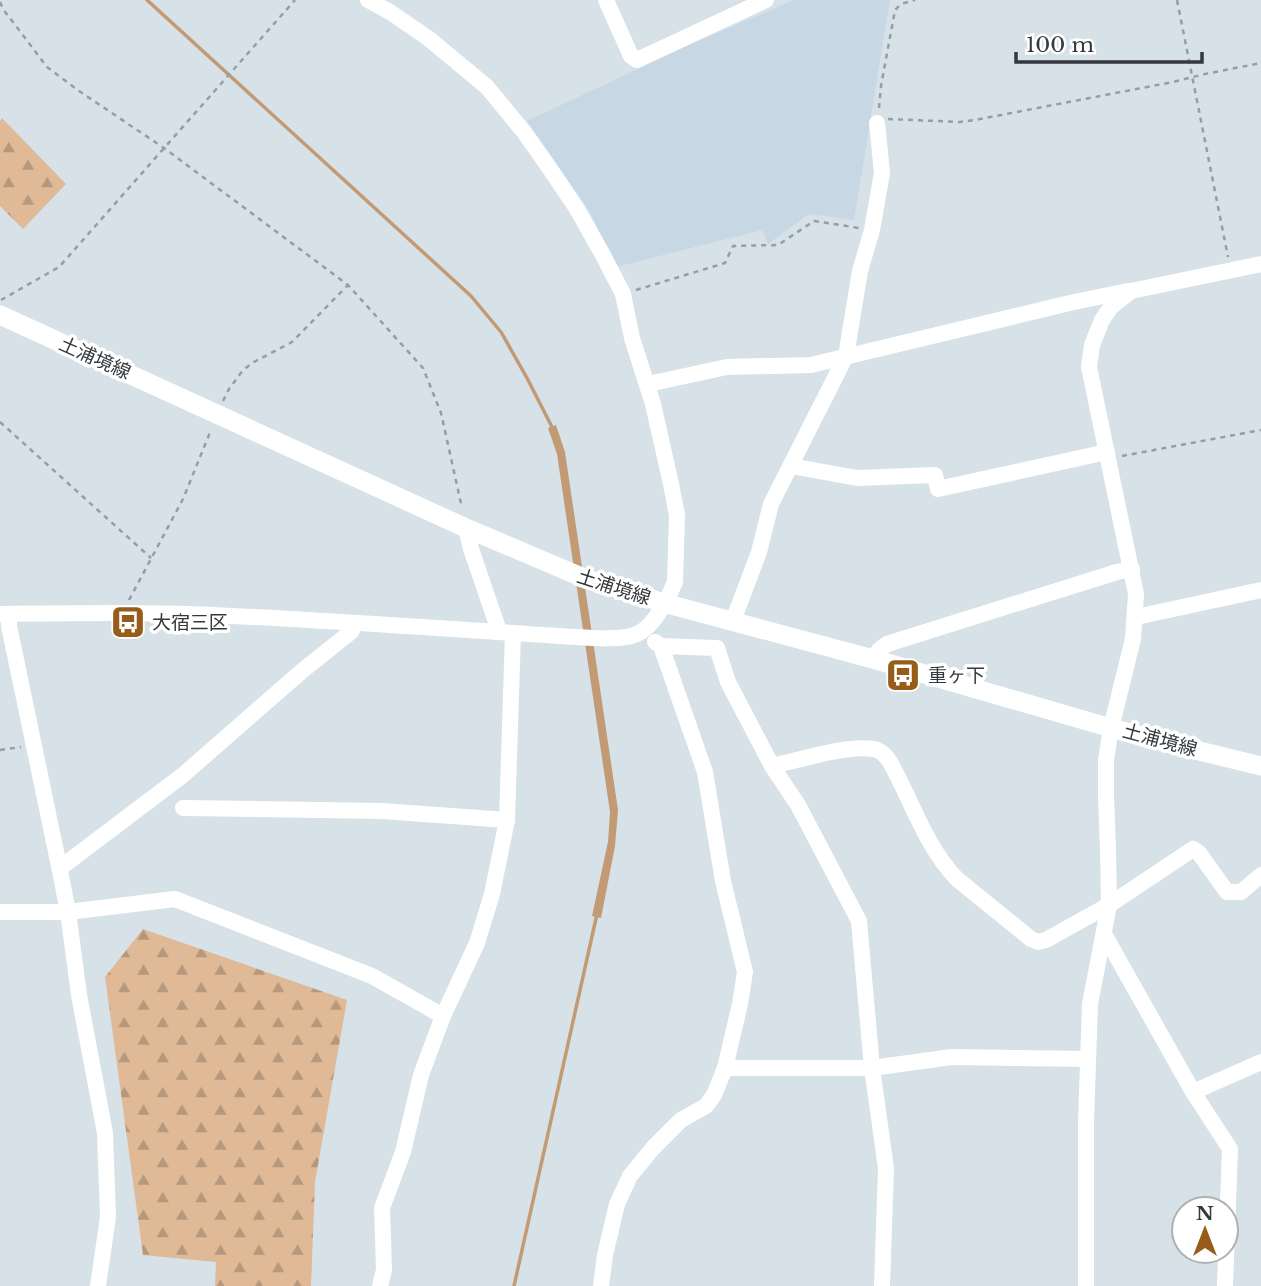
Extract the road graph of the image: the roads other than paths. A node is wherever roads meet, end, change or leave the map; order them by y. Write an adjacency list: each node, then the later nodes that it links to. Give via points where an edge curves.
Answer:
1 (368, 0): 9 (street, via 428,38 487,87 524,131 604,257 622,295)
2 (606, 0): 3 (street, via 637,60)
3 (766, 0)
4 (877, 121): 8 (street, via 882,173)
5 (1261, 264): 6 (street)
6 (1131, 291): 8 (street); 10 (street, via 1111,307 1092,345 1089,367)
7 (0, 315): 12 (main road, 土浦境線)
8 (846, 356): 9 (street, via 811,365 727,367); 11 (street)
9 (648, 384): 15 (street, via 677,515 675,582)
10 (1108, 456): 11 (street, via 938,489 935,475 857,478); 13 (street)
11 (791, 466): 18 (street, via 771,504 760,552)
12 (466, 528): 15 (main road, 土浦境線, via 584,578); 21 (street, via 498,625)
13 (1132, 569): 17 (street); 23 (street, via 887,644)
14 (1261, 590): 17 (street)
15 (664, 603): 18 (main road, 土浦境線); 20 (street)
16 (4, 614): 19 (street, via 198,615); 29 (street)
17 (1136, 617): 24 (street)
18 (733, 621): 23 (main road, 土浦境線)
19 (352, 623): 21 (street); 29 (street, via 352,631 183,775)
20 (643, 630): 21 (street, via 618,638); 22 (street)
21 (505, 632): 28 (street)
22 (661, 646): 26 (street, via 717,648 728,682); 38 (street, via 705,772 723,881 745,972)
23 (873, 659): 24 (main road, 土浦境線)
24 (1111, 728): 25 (main road, 土浦境線); 31 (street, via 1106,775)
25 (1261, 765)
26 (772, 766): 31 (street, via 846,750 881,751 947,868 1038,942); 39 (street, via 859,921)
27 (183, 808): 28 (street, via 382,811)
28 (508, 820): 35 (street, via 477,943)
29 (60, 866): 33 (street)
30 (1261, 875): 31 (street, via 1241,892 1227,892 1194,849)
31 (1109, 905): 34 (street)
32 (0, 912): 33 (street)
33 (68, 912): 35 (street, via 175,899 372,976); 41 (street, via 105,1133 108,1217)
34 (1104, 934): 36 (street, via 1090,1004); 40 (street)
35 (443, 1016): 42 (street, via 382,1208 384,1270)
36 (1088, 1059): 39 (street, via 952,1057); 45 (street)
37 (1261, 1062): 40 (street)
38 (724, 1068): 39 (street); 43 (street, via 706,1106 681,1120 630,1176 617,1205)
39 (872, 1068): 44 (street, via 886,1168)
40 (1194, 1092): 46 (street, via 1230,1149)
41 (98, 1286)
42 (380, 1286)
43 (600, 1286)
44 (882, 1286)
45 (1086, 1286)
46 (1225, 1286)

